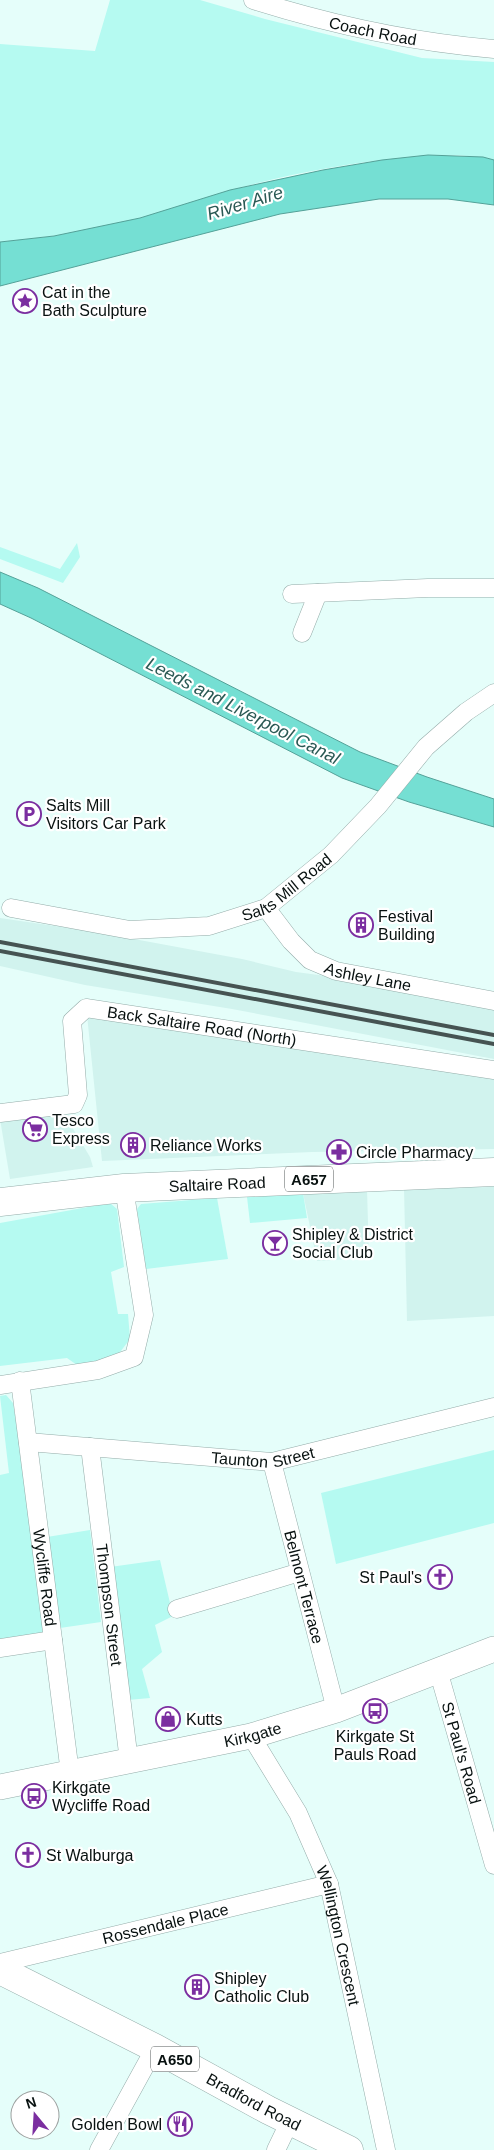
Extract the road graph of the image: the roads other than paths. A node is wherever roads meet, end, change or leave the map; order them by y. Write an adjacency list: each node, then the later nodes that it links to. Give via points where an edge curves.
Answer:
1 (253, 0): 2 (street, Coach Road, via 374,33)
2 (494, 50)
3 (494, 588): 4 (street)
4 (318, 593): 5 (street); 6 (street)
5 (292, 594)
6 (302, 633)
7 (494, 694): 9 (street, Salts Mill Road, via 466,712 426,747 378,806 331,855)
8 (11, 908): 9 (street, Salts Mill Road, via 130,930 209,926)
9 (266, 908): 10 (street, Ashley Lane, via 291,942 310,960 336,971)
10 (494, 1000)
11 (494, 1070): 12 (street, Back Saltaire Road (North), via 86,1008 72,1022 78,1096 74,1104)
12 (0, 1113)
13 (494, 1172): 14 (main road, Saltaire Road / A657)
14 (124, 1188): 15 (main road, Saltaire Road / A657); 16 (street, via 144,1315 134,1357 98,1370)
15 (0, 1202)
16 (20, 1381): 17 (street); 19 (street, Wycliffe Road)
17 (0, 1385)
18 (494, 1407): 21 (street, Taunton Street)
19 (28, 1442): 20 (street, Taunton Street); 24 (street, Wycliffe Road)
20 (90, 1447): 21 (street, Taunton Street); 30 (street, Thompson Street)
21 (272, 1462): 22 (street, Belmont Terrace)
22 (300, 1572): 23 (street); 28 (street, Belmont Terrace)
23 (177, 1609)
24 (53, 1640): 25 (street); 31 (street, Wycliffe Road)
25 (0, 1648)
26 (494, 1649): 27 (street, Kirkgate)
27 (438, 1670): 28 (street, Kirkgate); 33 (street, St Paul's Road)
28 (336, 1710): 29 (street, Kirkgate)
29 (251, 1736): 30 (street, Kirkgate); 35 (street, Wellington Crescent, via 298,1814)
30 (129, 1761): 31 (street, Kirkgate)
31 (70, 1773): 32 (street, Kirkgate)
32 (0, 1787)
33 (490, 1830): 34 (street, St Paul's Road)
34 (494, 1864)
35 (329, 1884): 36 (street, Rossendale Place); 43 (street, Wellington Crescent)
36 (0, 1963)
37 (0, 1970): 38 (main road, Bradford Road / A650)
38 (155, 2048): 39 (main road, Bradford Road / A650); 40 (street)
39 (290, 2121): 41 (street); 42 (main road, Bradford Road / A650)
40 (100, 2150)
41 (276, 2150)
42 (349, 2150)
43 (386, 2150)

